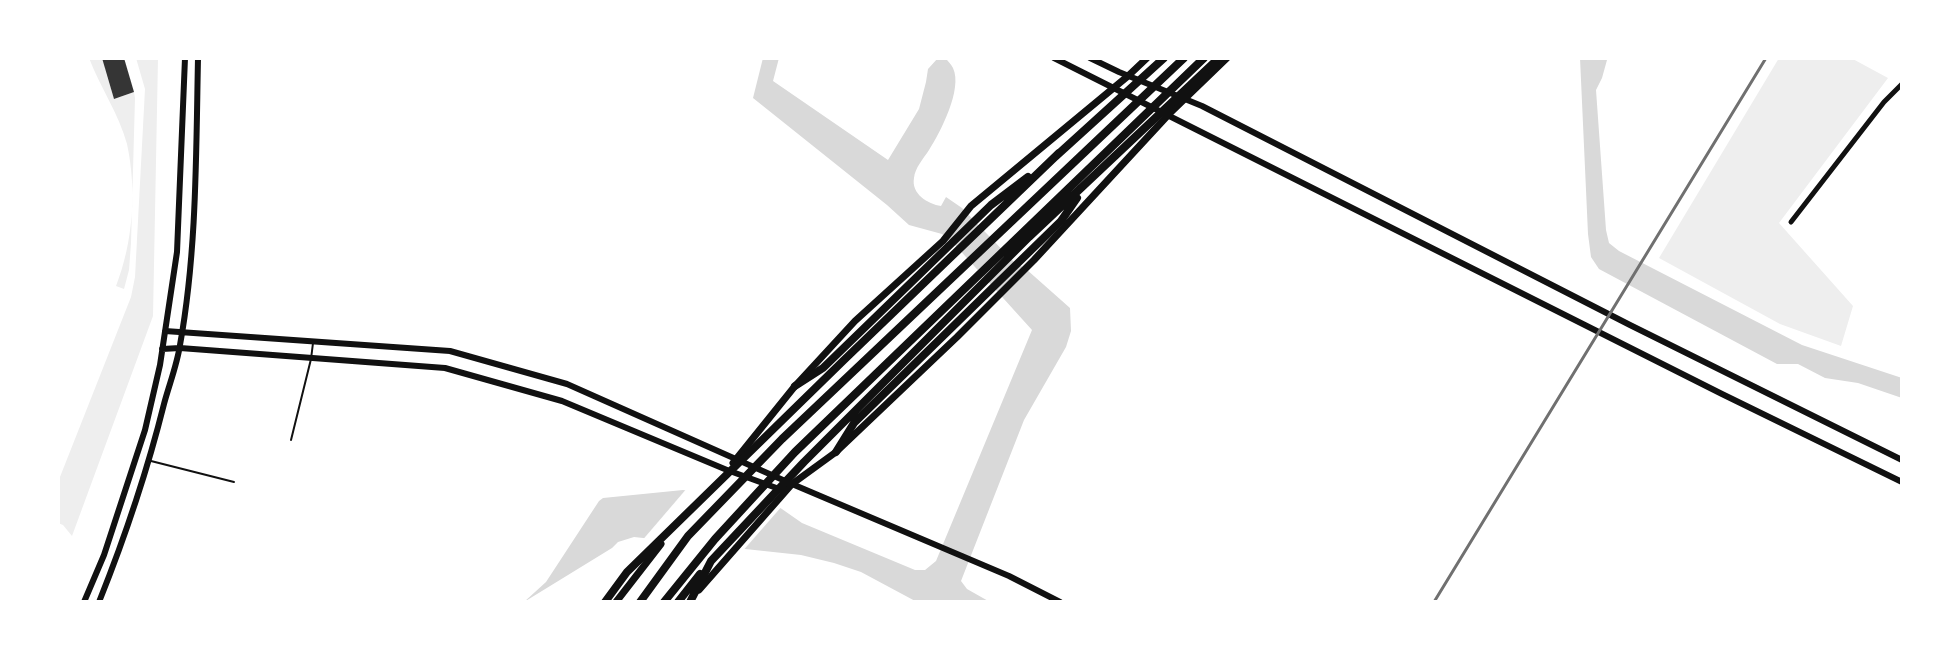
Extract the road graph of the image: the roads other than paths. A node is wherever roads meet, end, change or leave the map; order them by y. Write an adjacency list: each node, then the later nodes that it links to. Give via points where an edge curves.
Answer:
1 (185, 58): 18 (street, via 177,252)
2 (198, 58): 19 (street, via 195,199)
3 (1054, 58): 14 (street)
4 (1090, 58): 11 (street)
5 (1147, 58): 11 (main road)
6 (1164, 58): 15 (highway)
7 (1184, 58): 41 (highway, via 782,439 688,536)
8 (1204, 58): 42 (highway, via 795,452)
9 (1219, 58): 16 (highway)
10 (1227, 58): 13 (main road)
11 (1128, 76): 13 (street); 24 (main road, via 971,206 943,241 855,321)
12 (1902, 84): 17 (street)
13 (1185, 99): 14 (main road); 28 (street)
14 (1169, 114): 26 (main road, via 1034,260); 32 (street)
15 (1059, 153): 24 (highway, via 991,205 823,368); 35 (highway)
16 (1088, 183): 26 (highway, via 1061,221 854,423); 34 (highway, via 804,462)
17 (1791, 222)
18 (165, 331): 19 (street); 22 (street)
19 (182, 332): 20 (street); 21 (street)
20 (313, 342): 23 (lane); 27 (street, via 465,355 567,384)
21 (180, 348): 22 (street); 23 (street); 29 (street)
22 (162, 349): 36 (street, via 145,430)
23 (311, 359): 25 (lane); 30 (street, via 445,368 562,401)
24 (795, 386): 27 (main road)
25 (291, 440)
26 (836, 452): 33 (main road)
27 (737, 460): 30 (main road); 33 (street)
28 (1902, 460)
29 (149, 461): 31 (lane); 37 (street)
30 (727, 470): 33 (street); 40 (main road)
31 (234, 482)
32 (1902, 482)
33 (789, 488): 44 (main road); 45 (street, via 976,562)
34 (711, 561): 43 (highway); 44 (highway)
35 (627, 572): 38 (highway); 39 (highway)
36 (84, 602)
37 (99, 602)
38 (598, 602)
39 (605, 602)
40 (616, 602)
41 (640, 602)
42 (664, 602)
43 (678, 602)
44 (690, 602)
45 (1060, 602)

